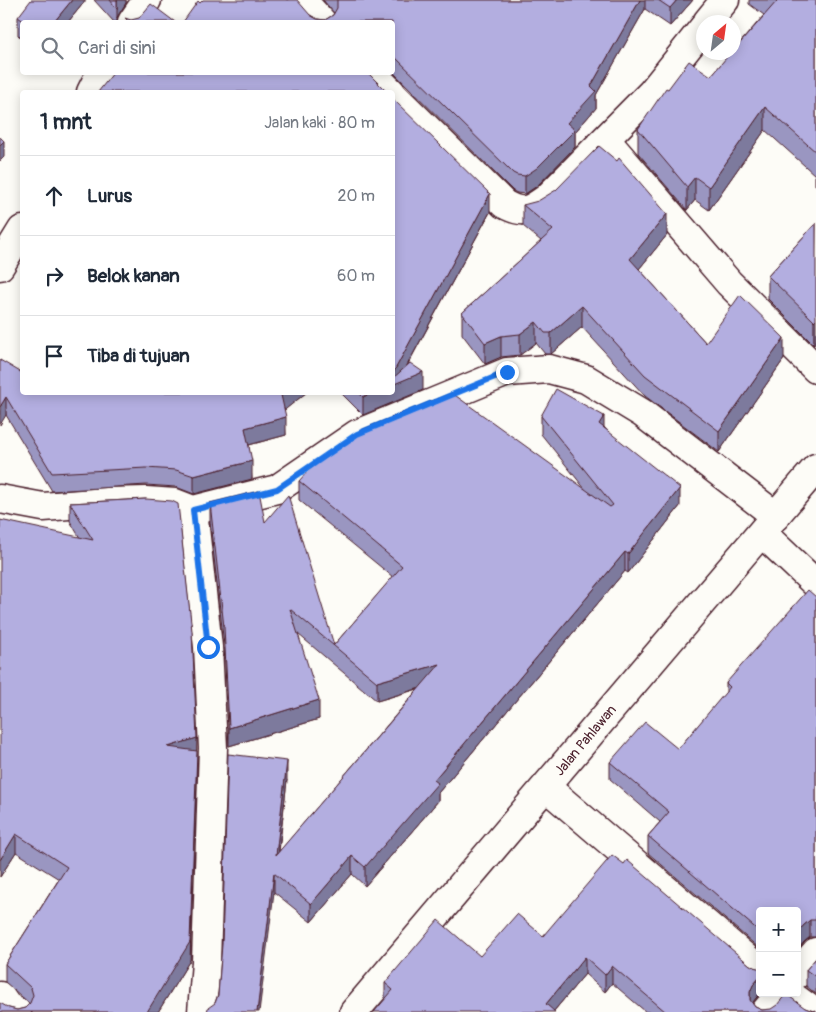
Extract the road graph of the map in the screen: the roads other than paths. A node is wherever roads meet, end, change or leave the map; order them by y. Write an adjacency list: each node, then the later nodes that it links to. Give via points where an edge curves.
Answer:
1 (147, 0): 5 (street)
2 (302, 0): 6 (street)
3 (725, 0): 4 (street)
4 (713, 15)
5 (133, 20)
6 (320, 20)
7 (696, 37): 13 (street, via 652,92)
8 (98, 75): 10 (street)
9 (375, 75): 11 (street)
10 (91, 90)
11 (389, 90)
12 (395, 96): 13 (street, via 491,193 518,211 530,210 547,198)
13 (606, 140): 16 (street, via 729,283)
14 (20, 233): 15 (street)
15 (0, 266)
16 (816, 369)
17 (816, 468): 20 (street, Jalan Pahlawan)
18 (0, 499): 19 (street, via 44,507 146,501 174,503)
19 (193, 510): 20 (street, via 277,489 357,434 507,372 549,369 586,379 642,413); 30 (street, via 208,647 213,748)
20 (769, 525): 21 (street); 22 (street, Jalan Pahlawan)
21 (816, 584)
22 (546, 787): 24 (street); 31 (street, Jalan Pahlawan)
23 (816, 952): 25 (street)
24 (756, 967)
25 (801, 969)
26 (0, 996): 29 (street)
27 (778, 997): 32 (street)
28 (793, 997): 33 (street)
29 (17, 1012)
30 (202, 1012)
31 (354, 1012)
32 (766, 1012)
33 (814, 1012)

